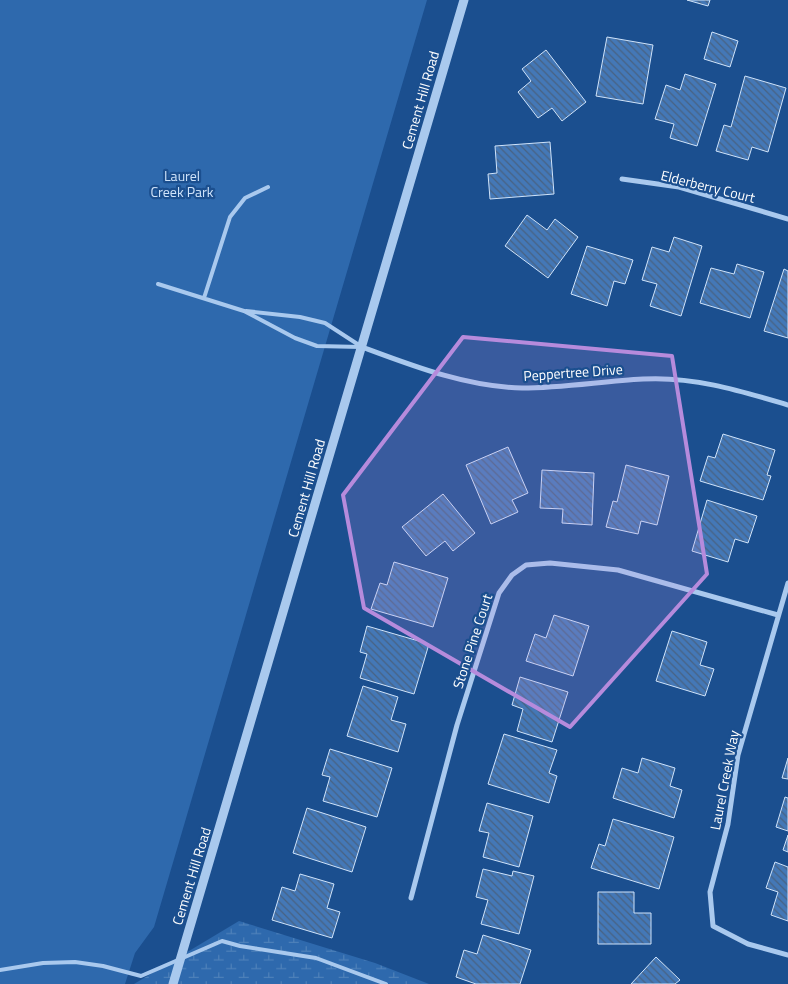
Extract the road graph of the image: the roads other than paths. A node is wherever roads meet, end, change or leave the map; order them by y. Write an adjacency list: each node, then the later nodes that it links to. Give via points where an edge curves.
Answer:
1 (464, 0): 8 (street, Cement Hill Road)
2 (622, 180): 4 (street, Elderberry Court, via 679,187)
3 (268, 187): 6 (lane, via 244,198 230,217)
4 (788, 219)
5 (158, 284): 6 (lane)
6 (204, 298): 7 (lane)
7 (244, 311): 8 (lane, via 300,317 325,324); 8 (lane, via 317,346)
8 (362, 347): 9 (street, Peppertree Drive, via 468,382 522,388 645,379 688,381 734,389); 14 (street, Cement Hill Road)
9 (788, 405)
10 (788, 583): 11 (street, Laurel Creek Way)
11 (778, 615): 12 (street, Stone Pine Court, via 618,570 550,562 526,565 512,575 499,593 457,725); 13 (street, Laurel Creek Way, via 738,755 728,824 710,892 713,926 748,944)
12 (411, 898)
13 (788, 955)
14 (180, 959): 15 (lane, via 141,976 75,962); 16 (street, Cement Hill Road); 17 (lane, via 222,941 316,958)
15 (0, 970)
16 (173, 984)
17 (386, 984)

